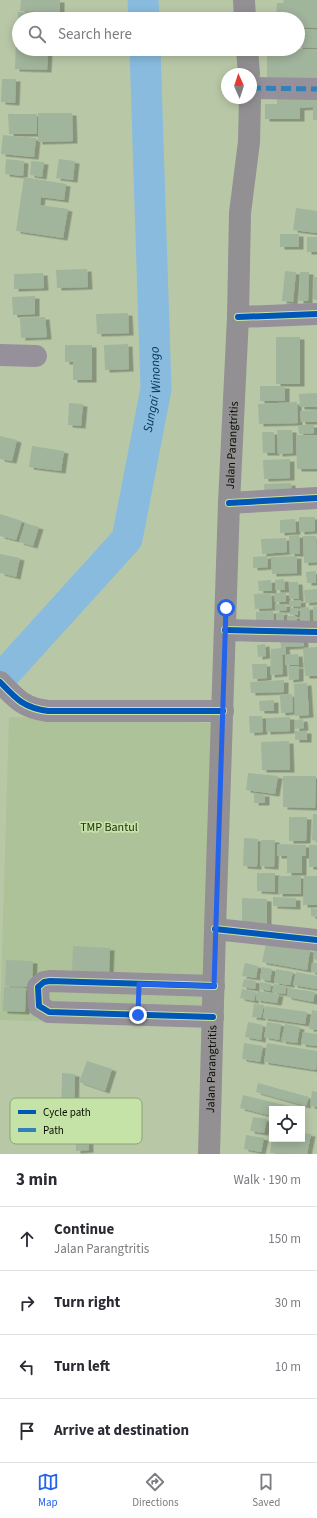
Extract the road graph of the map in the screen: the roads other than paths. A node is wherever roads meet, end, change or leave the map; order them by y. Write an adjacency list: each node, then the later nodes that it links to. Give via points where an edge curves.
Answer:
1 (244, 0): 2 (main road)
2 (245, 12)
3 (248, 56): 4 (main road)
4 (249, 68)
5 (257, 88): 6 (street)
6 (317, 88)
7 (250, 104): 9 (main road, Jalan Parangtritis, via 249,142 240,213)
8 (317, 314): 9 (street)
9 (238, 317): 13 (main road, Jalan Parangtritis)
10 (0, 355): 11 (street)
11 (36, 356)
12 (317, 498): 13 (street)
13 (230, 503): 14 (main road, Jalan Parangtritis)
14 (225, 630): 15 (street); 17 (main road, Jalan Parangtritis)
15 (317, 632)
16 (0, 682): 17 (street, via 19,702 48,711)
17 (222, 711): 18 (main road, Jalan Parangtritis)
18 (215, 929): 19 (street); 21 (main road, Jalan Parangtritis)
19 (317, 940)
20 (139, 984): 21 (street); 22 (street); 22 (street, via 50,981 38,987 39,1006 49,1012)
21 (214, 986): 23 (main road, Jalan Parangtritis)
22 (138, 1015): 23 (street)
23 (212, 1017): 24 (main road, Jalan Parangtritis)
24 (209, 1154)

